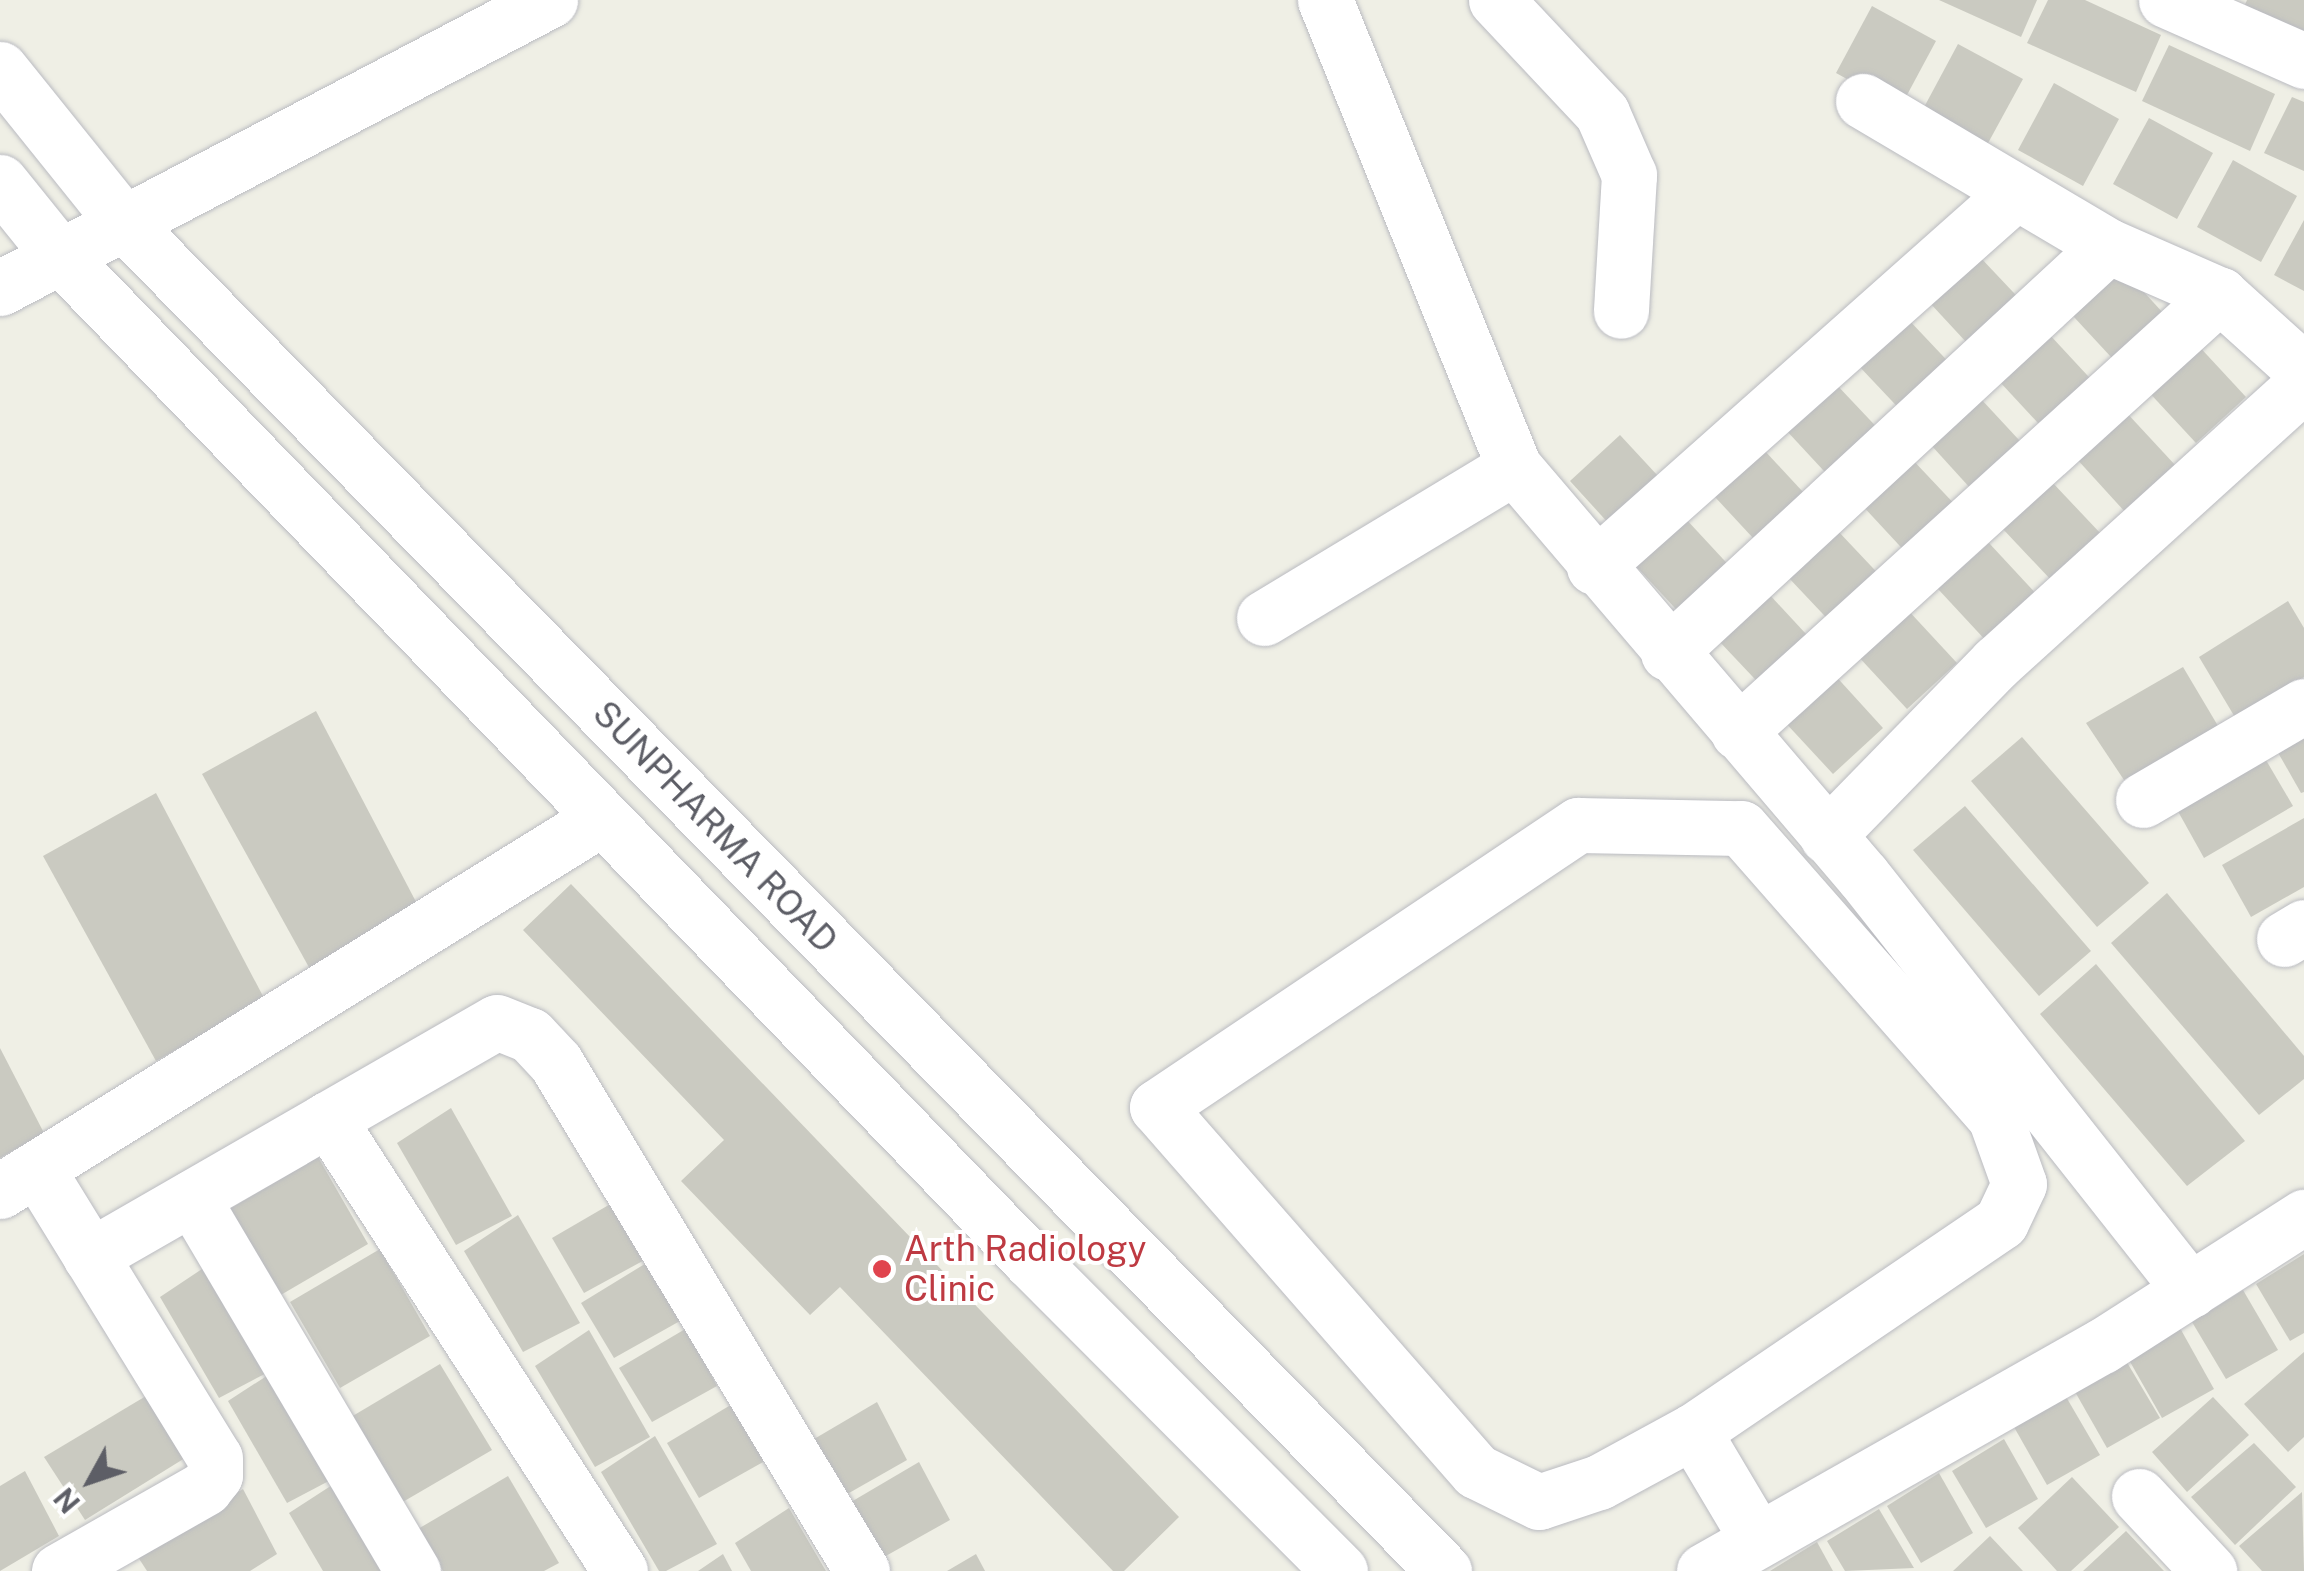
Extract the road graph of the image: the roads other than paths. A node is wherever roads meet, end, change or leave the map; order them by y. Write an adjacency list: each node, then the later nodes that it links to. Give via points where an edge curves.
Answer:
1 (550, 0): 11 (street)
2 (1324, 0): 19 (street)
3 (1496, 0): 16 (street, via 1602,113 1628,175)
4 (2166, 0): 5 (street)
5 (2224, 12): 6 (street)
6 (2304, 60)
7 (0, 70): 11 (street, SUNPHARMA ROAD)
8 (1862, 101): 10 (street)
9 (0, 182): 13 (street)
10 (2014, 194): 12 (street); 20 (street)
11 (122, 222): 13 (street); 42 (street, SUNPHARMA ROAD)
12 (2108, 246): 15 (street); 22 (street)
13 (59, 255): 14 (street); 26 (street)
14 (0, 288)
15 (2220, 294): 17 (street); 24 (street)
16 (1621, 311)
17 (2304, 371)
18 (2304, 384): 27 (street, via 1996,663)
19 (1514, 466): 20 (street); 21 (street)
20 (1594, 567): 22 (street)
21 (1264, 618)
22 (1668, 653): 24 (street)
23 (2304, 706): 25 (street)
24 (1738, 732): 27 (street)
25 (2143, 800)
26 (602, 818): 29 (street); 41 (street)
27 (1827, 836): 33 (street)
28 (328, 1119): 30 (street); 39 (street); 40 (street, via 497,1022 530,1035 556,1063)
29 (19, 1180): 32 (street)
30 (192, 1198): 32 (street); 38 (street)
31 (2304, 1218): 33 (street)
32 (90, 1256): 37 (street, via 216,1458 215,1476 205,1488)
33 (2190, 1290): 36 (street, via 2102,1346)
34 (1693, 1431): 34 (street, via 1599,1482 1539,1502 1476,1471 1158,1107 1578,826 1740,828 1995,1117 2019,1184 2001,1222); 36 (street)
35 (2139, 1496): 44 (street)
36 (1756, 1537): 43 (street)
37 (58, 1571)
38 (413, 1571)
39 (620, 1571)
40 (862, 1571)
41 (1340, 1571)
42 (1444, 1571)
43 (1704, 1571)
44 (2209, 1571)

